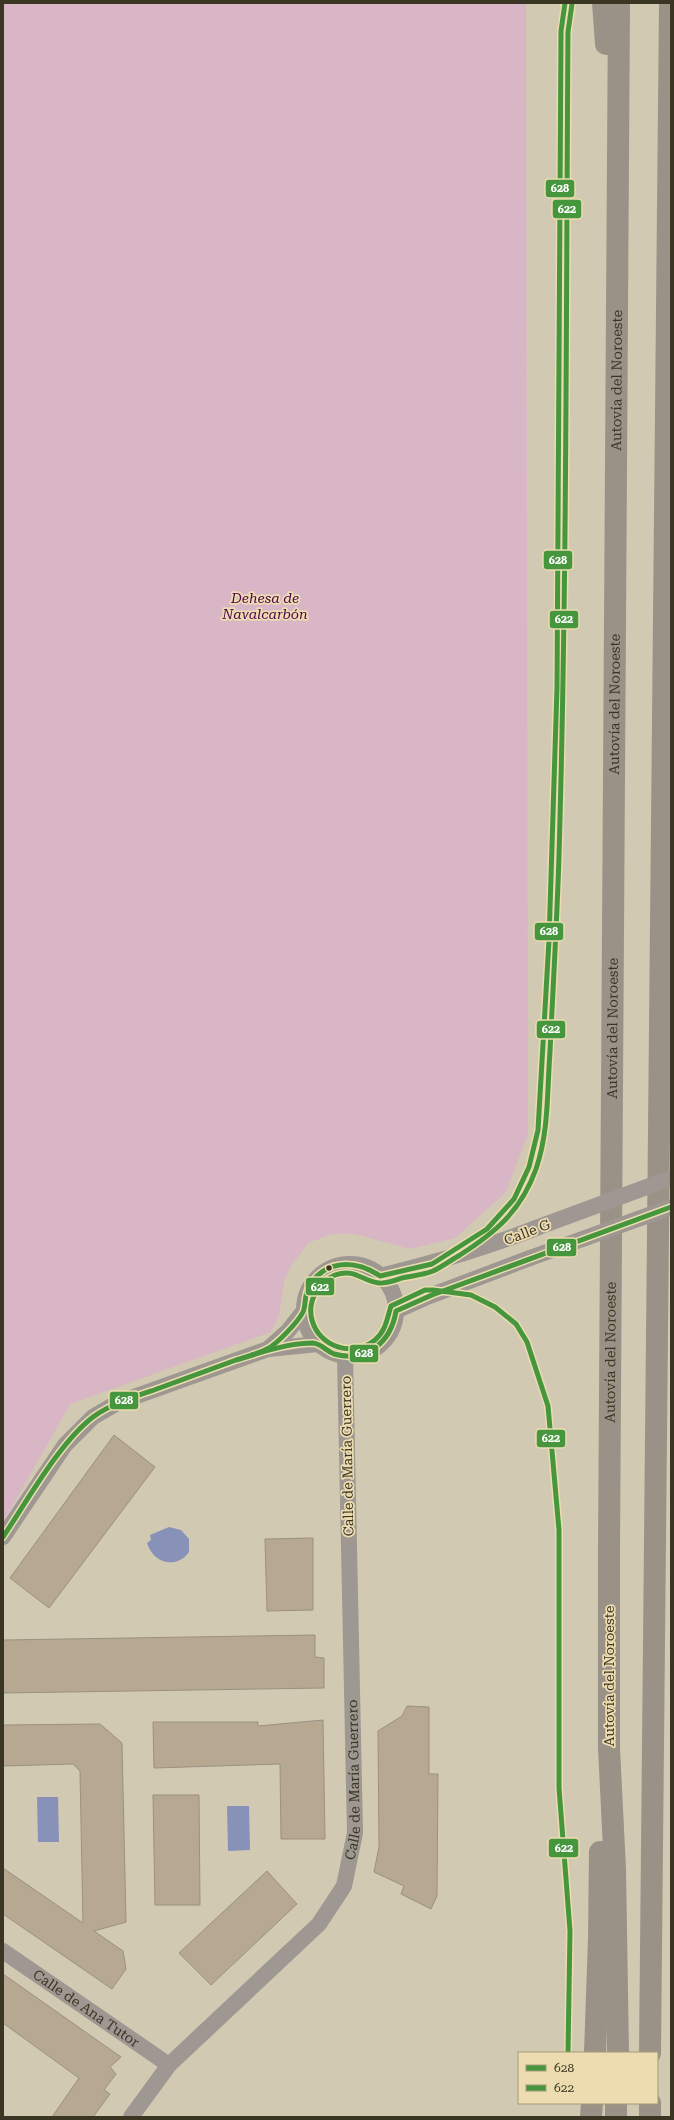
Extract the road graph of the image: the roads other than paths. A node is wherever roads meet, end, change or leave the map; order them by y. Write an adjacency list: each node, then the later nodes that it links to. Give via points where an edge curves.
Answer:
1 (603, 3): 4 (highway)
2 (619, 3): 4 (highway, Autovía del Noroeste)
3 (670, 3): 20 (highway)
4 (616, 141): 5 (highway, Autovía del Noroeste)
5 (612, 1128): 15 (highway, via 603,1156); 19 (highway, Autovía del Noroeste, via 609,1748 615,1869)
6 (671, 1178): 8 (street, Calle G, bridge, via 432,1264)
7 (671, 1207): 9 (street, Calle G, bridge, via 427,1296)
8 (380, 1276): 9 (street, via 392,1292); 10 (street, via 368,1268 354,1264 326,1270 316,1277 309,1288 304,1299)
9 (396, 1311): 13 (street, via 393,1328 379,1346 357,1356)
10 (303, 1312): 11 (street, via 306,1324); 12 (street, via 288,1331)
11 (318, 1344): 12 (street); 13 (street, via 334,1354)
12 (268, 1349): 14 (street, via 117,1403 93,1416 65,1445)
13 (345, 1356): 21 (street, Calle de María Guerrero, via 355,1834 344,1886 319,1924)
14 (3, 1537)
15 (599, 1938): 17 (highway); 18 (highway, via 605,1994)
16 (3, 1952): 21 (street, Calle de Ana Tutor)
17 (595, 2052)
18 (605, 2052)
19 (618, 2052)
20 (650, 2052)
21 (169, 2065): 26 (street, Calle de María Guerrero)
22 (592, 2104): 27 (highway)
23 (606, 2104): 28 (highway)
24 (616, 2104): 29 (highway)
25 (650, 2104): 30 (highway)
26 (131, 2117)
27 (591, 2117)
28 (606, 2117)
29 (616, 2117)
30 (650, 2117)

